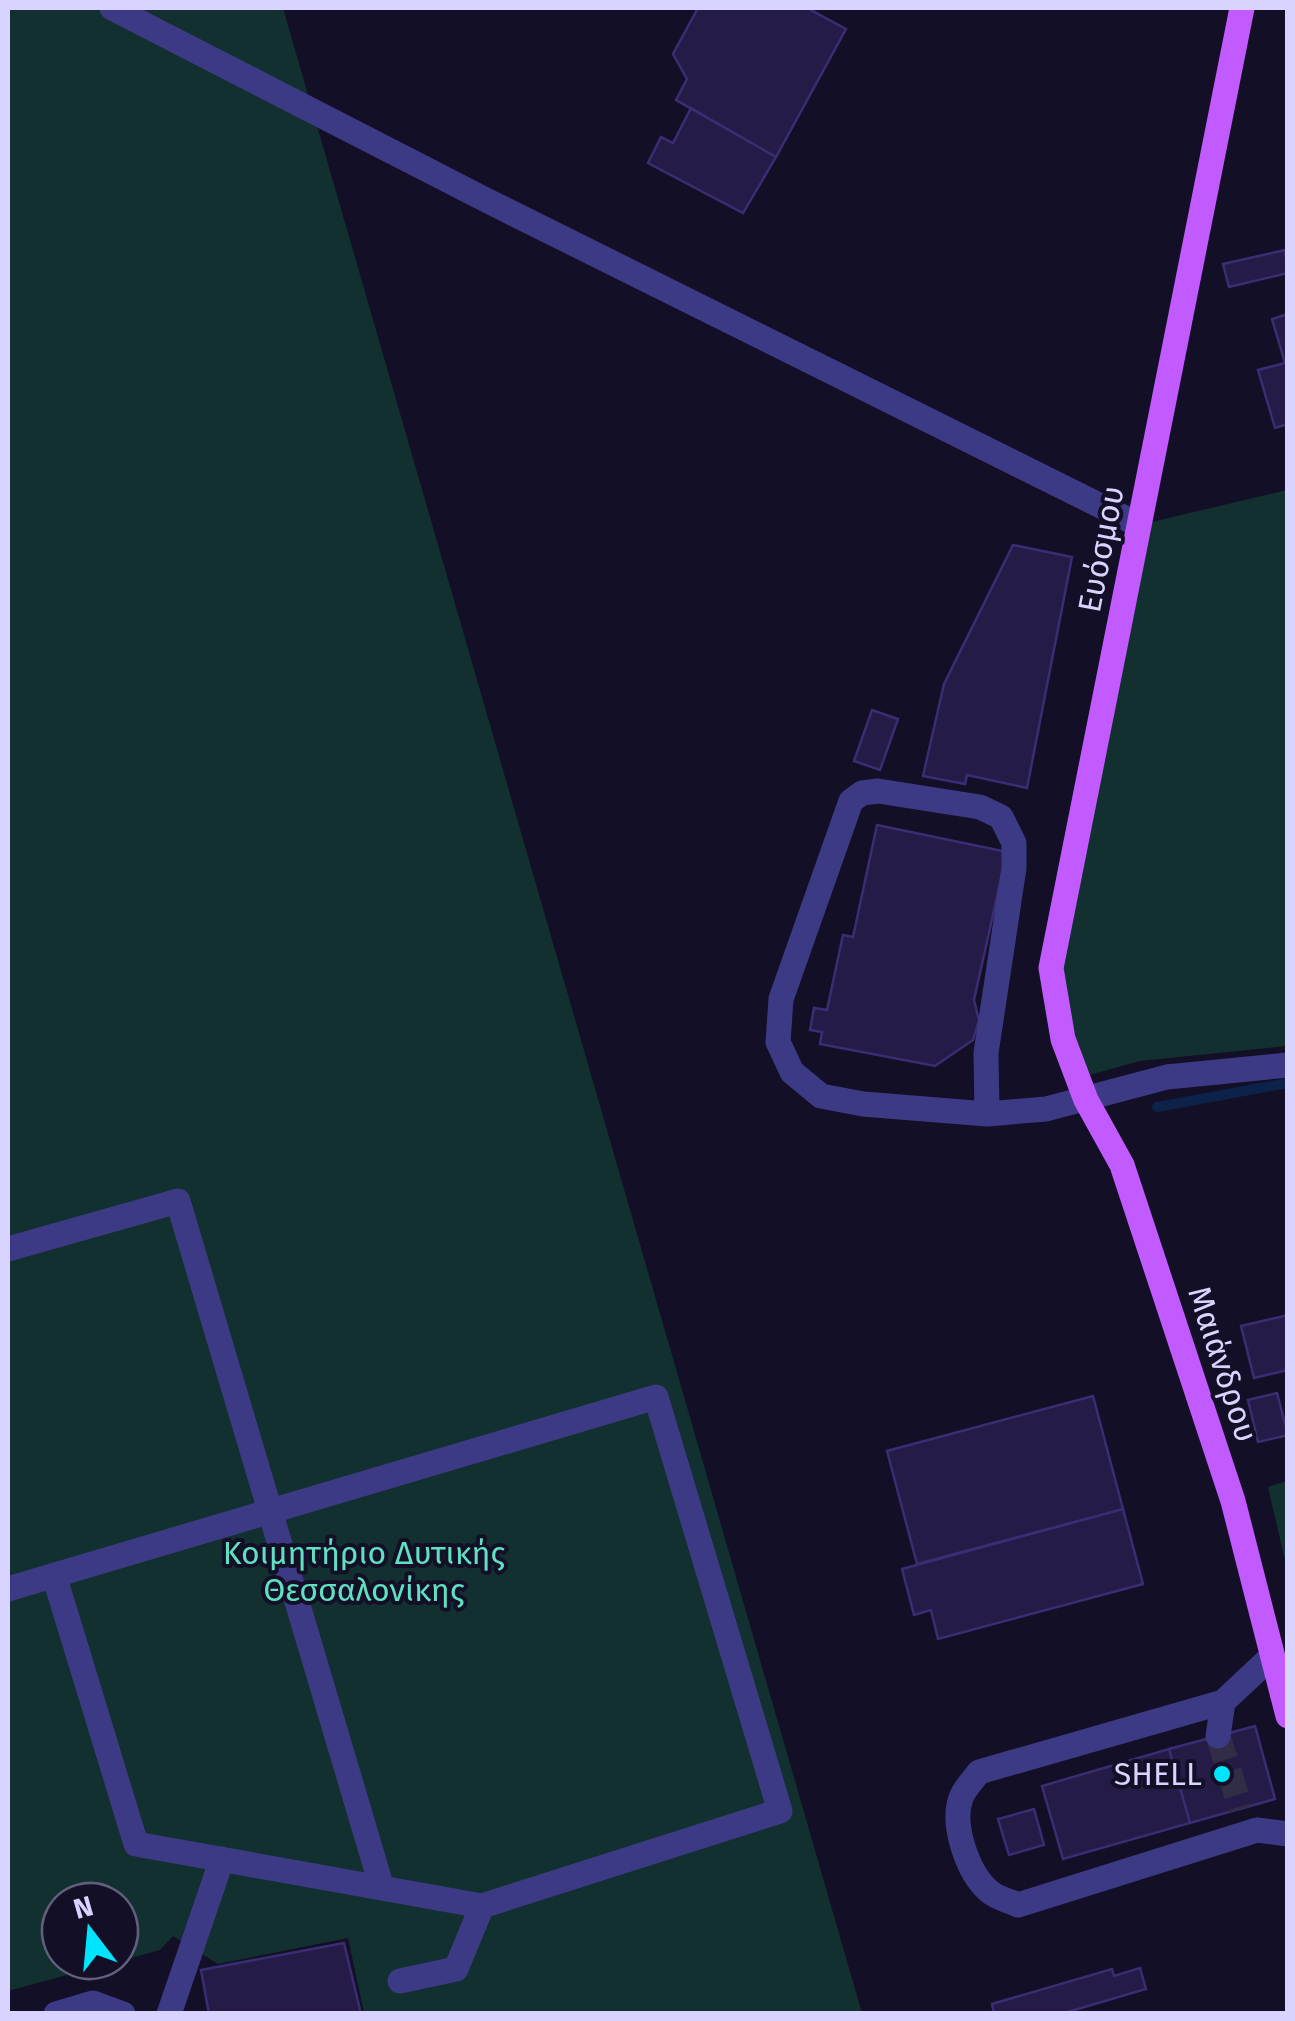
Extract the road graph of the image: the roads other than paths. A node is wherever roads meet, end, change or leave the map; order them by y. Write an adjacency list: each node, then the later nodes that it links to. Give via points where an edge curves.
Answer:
1 (112, 8): 3 (street)
2 (1242, 8): 3 (main road, Ευόσμου)
3 (1139, 525): 5 (main road, Ευόσμου, via 1051,968 1064,1039)
4 (1288, 1065): 5 (street, via 1168,1077)
5 (1086, 1100): 6 (street); 11 (main road, Μαιάνδρου, via 1122,1165 1182,1340 1233,1500)
6 (987, 1114): 6 (street, via 986,1053 1014,843 1001,816 980,807 862,794 851,801 781,999 778,1042 792,1072 821,1096)
7 (8, 1250): 8 (street, via 178,1201)
8 (270, 1512): 9 (street); 19 (street); 20 (street, via 656,1397 780,1811)
9 (54, 1575): 10 (street); 18 (street, via 136,1844)
10 (8, 1589)
11 (1272, 1656): 12 (street); 13 (main road, Μαιάνδρου)
12 (1223, 1702): 14 (street); 16 (street, via 979,1772 960,1799 963,1846 990,1894 1018,1905)
13 (1288, 1716)
14 (1218, 1736)
15 (1240, 1809): 16 (street)
16 (1257, 1830): 17 (street)
17 (1288, 1834)
18 (222, 1859): 19 (street); 24 (street)
19 (382, 1888): 20 (street)
20 (482, 1906): 21 (street, via 456,1969)
21 (400, 1981)
22 (56, 2014): 23 (street, via 93,2003)
23 (123, 2014)
24 (169, 2014)

